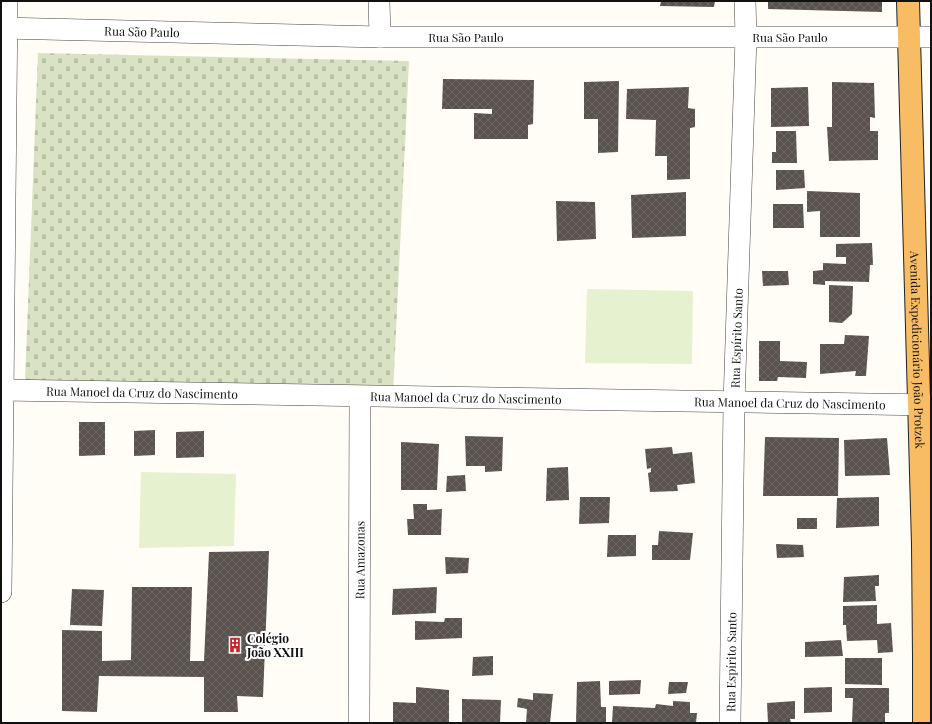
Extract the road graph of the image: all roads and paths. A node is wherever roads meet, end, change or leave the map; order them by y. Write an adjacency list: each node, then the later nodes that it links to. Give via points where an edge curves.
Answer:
1 (7, 1): 5 (street)
2 (379, 1): 6 (street)
3 (745, 1): 7 (street, Rua Espírito Santo)
4 (908, 1): 8 (highway, Avenida Expedicionário João Protzek)
5 (4, 28): 6 (street, Rua São Paulo); 9 (street)
6 (380, 37): 7 (street, Rua São Paulo)
7 (746, 37): 8 (street, Rua São Paulo); 11 (street, Rua Espírito Santo)
8 (920, 37): 12 (highway, Avenida Expedicionário João Protzek)
9 (2, 390): 10 (street, Rua Manoel da Cruz do Nascimento); 13 (street)
10 (360, 397): 11 (street, Rua Manoel da Cruz do Nascimento); 14 (street, Rua Amazonas)
11 (734, 402): 12 (street, Rua Manoel da Cruz do Nascimento); 15 (street, Rua Espírito Santo)
12 (925, 405): 16 (highway, Avenida Expedicionário João Protzek)
13 (1, 592)
14 (359, 723)
15 (730, 723)
16 (924, 723)

